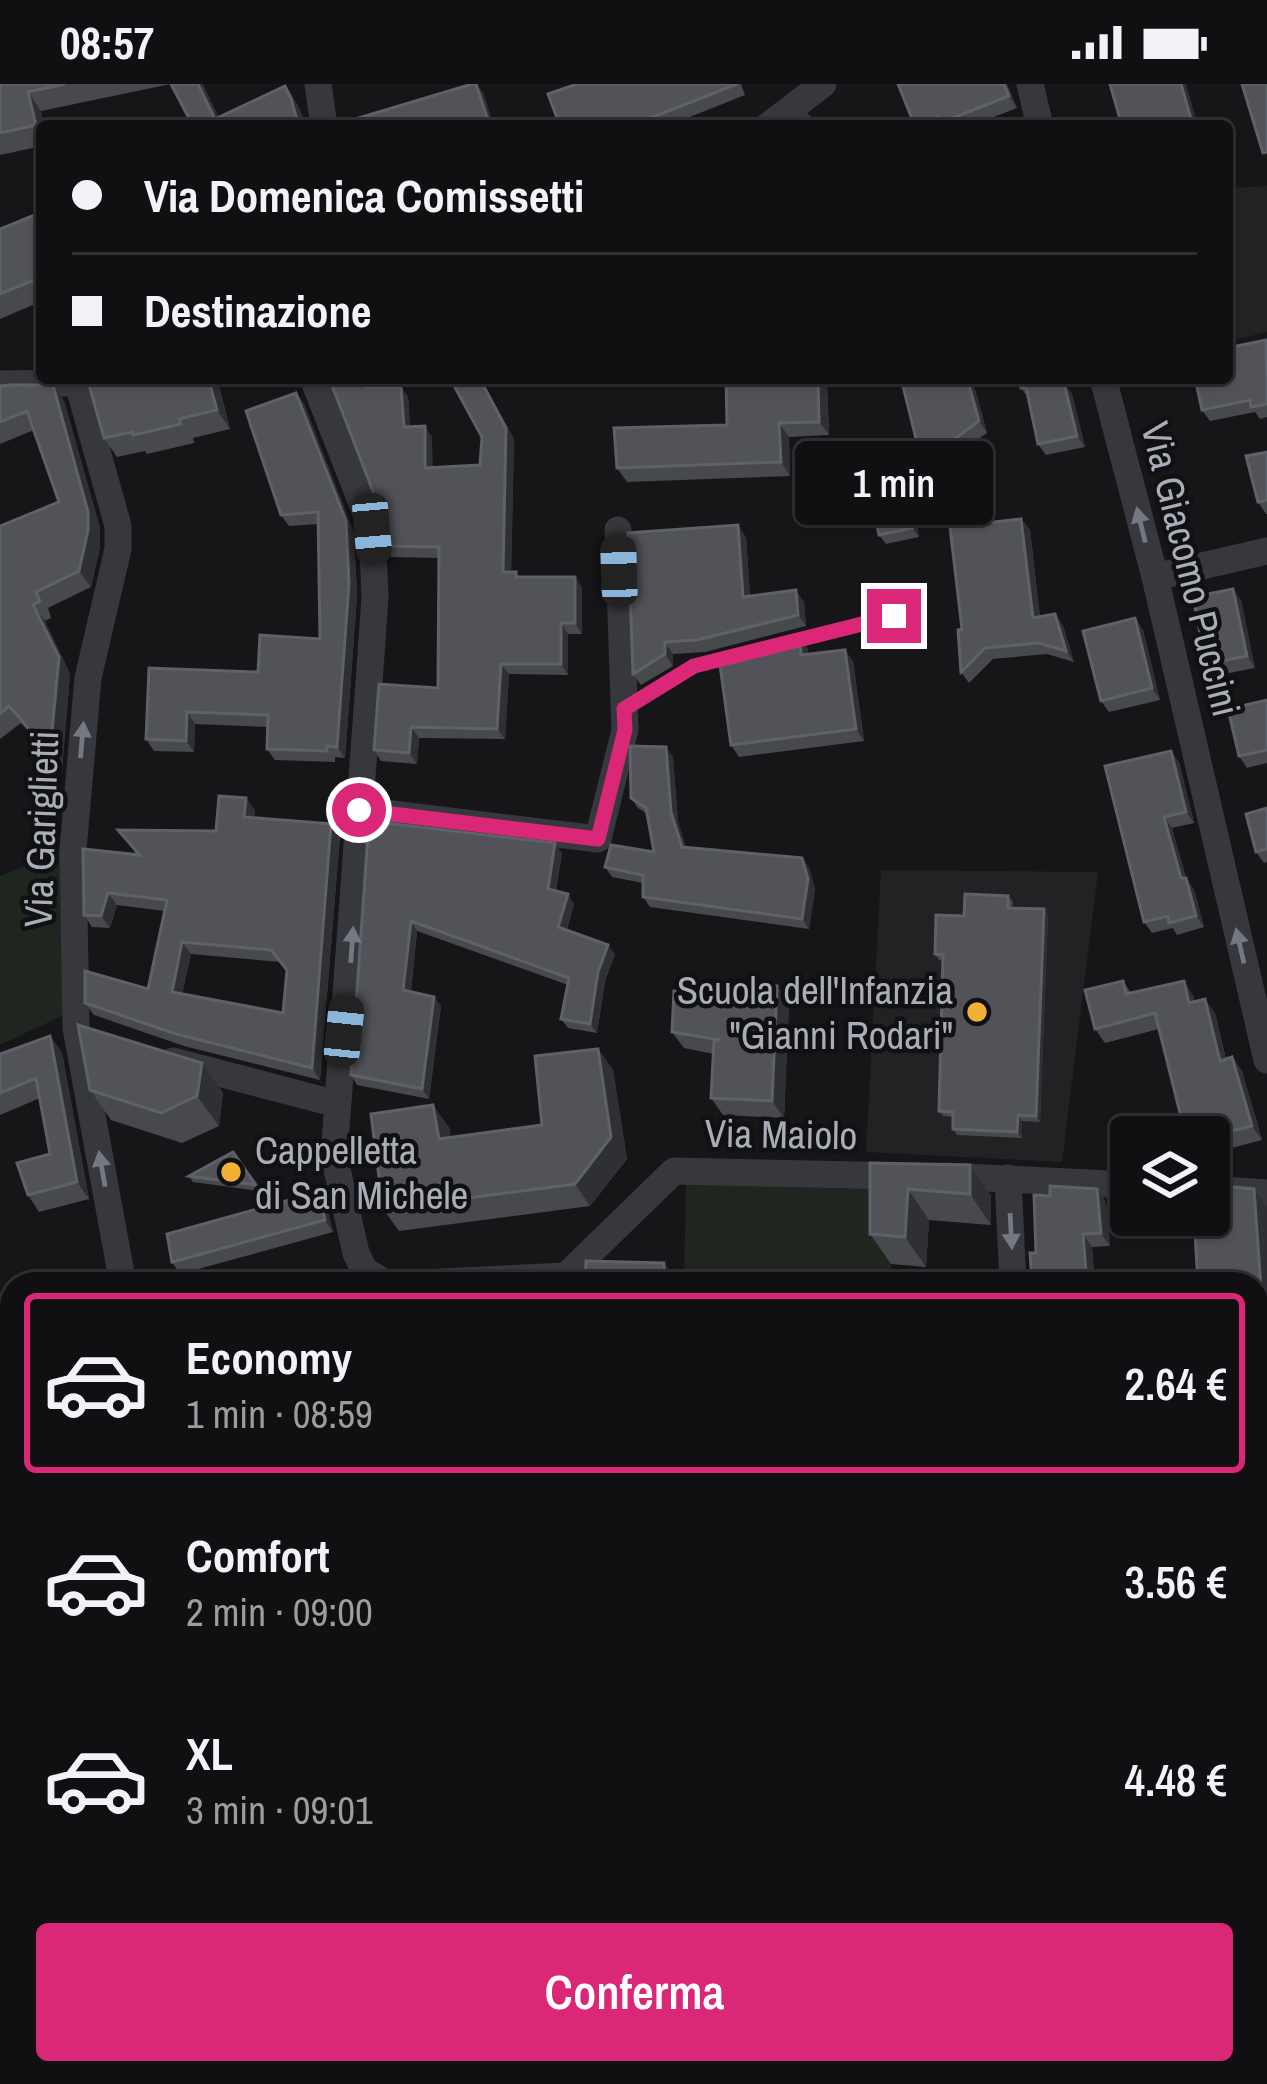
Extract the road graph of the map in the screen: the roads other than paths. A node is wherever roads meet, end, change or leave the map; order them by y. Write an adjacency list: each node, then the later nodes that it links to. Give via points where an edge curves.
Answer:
1 (318, 84): 5 (street)
2 (823, 84): 4 (street)
3 (1030, 84): 6 (street)
4 (801, 117)
5 (324, 120)
6 (1039, 120)
7 (2, 381): 8 (street)
8 (36, 381)
9 (88, 384): 27 (street, Via Gariglietti, one-way to 9, via 77,1033 73,850 88,678 118,549)
10 (315, 384): 19 (street, via 372,529 375,596)
11 (1105, 384): 14 (street, Via Giacomo Puccini, one-way to 11)
12 (618, 530): 18 (street)
13 (1267, 551): 14 (street)
14 (1155, 577): 21 (street, Via Giacomo Puccini, one-way to 14)
15 (894, 616): 16 (lane)
16 (783, 644)
17 (760, 650): 18 (lane, via 694,666)
18 (624, 709): 19 (street, via 598,839)
19 (359, 810): 22 (street, one-way to 19)
20 (138, 1049): 22 (street)
21 (1267, 1060)
22 (337, 1103): 28 (street, via 334,1156)
23 (1008, 1178): 24 (street, Via Maiolo); 29 (street, Via Maiolo, via 674,1171); 30 (street, one-way to 30)
24 (1110, 1184)
25 (1230, 1190): 26 (street)
26 (1267, 1192)
27 (121, 1272)
28 (367, 1272)
29 (570, 1272)
30 (1012, 1272)

